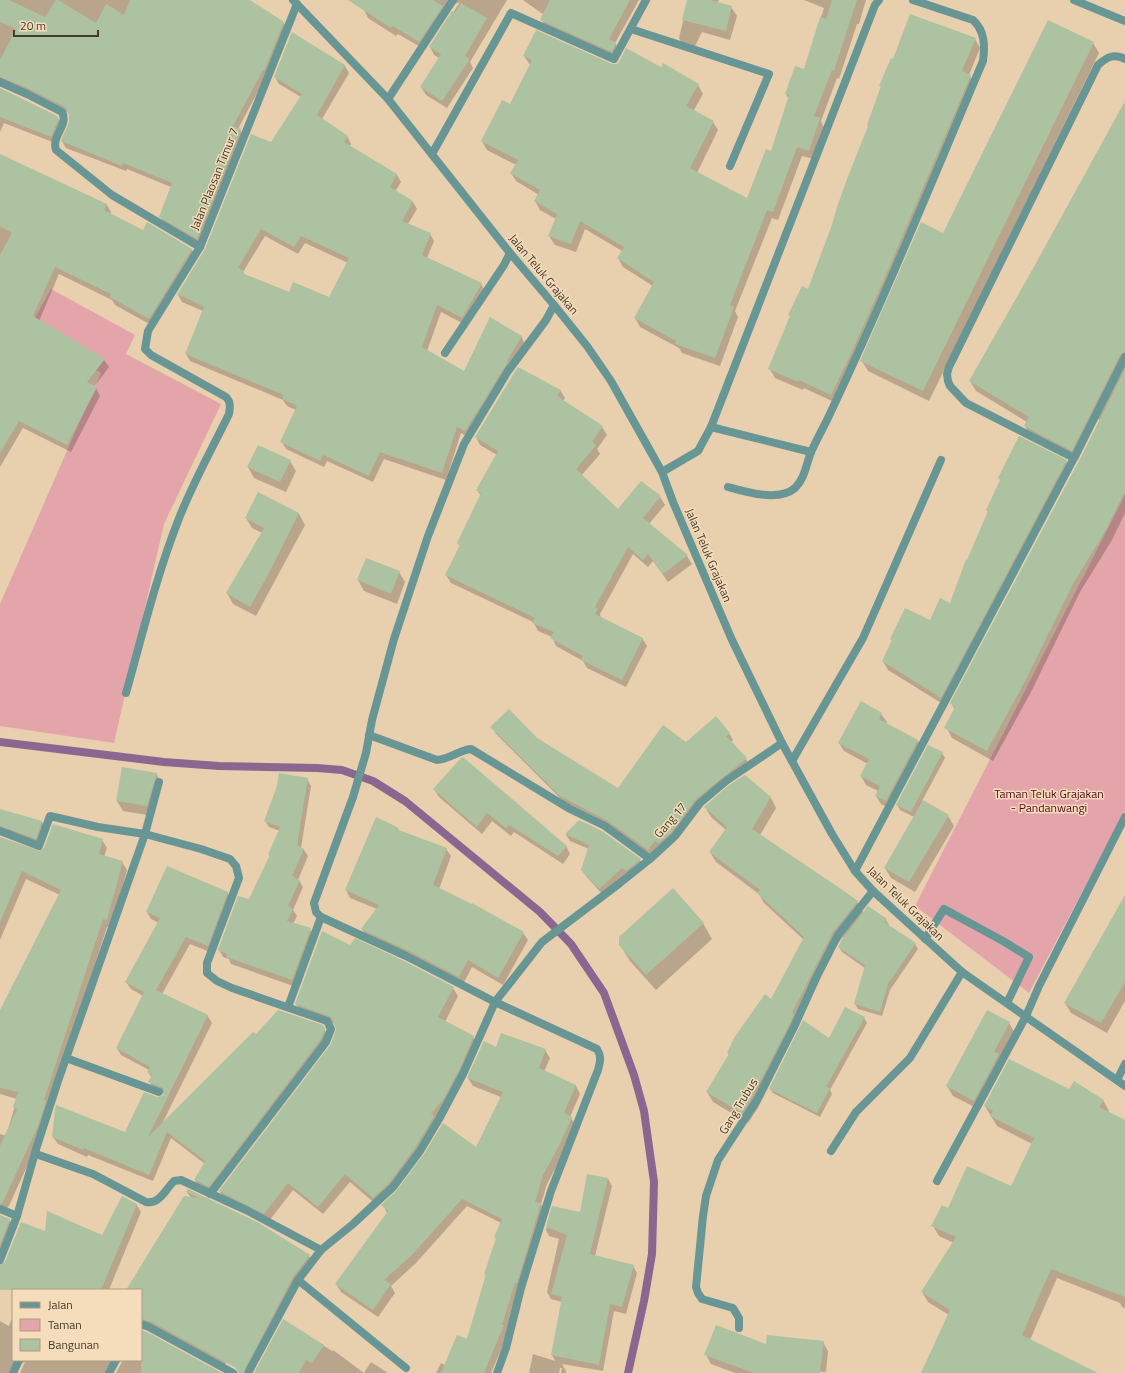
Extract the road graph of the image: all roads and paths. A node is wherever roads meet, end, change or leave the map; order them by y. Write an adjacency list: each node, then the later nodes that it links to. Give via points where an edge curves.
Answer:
1 (453, 0): 11 (street)
2 (646, 0): 8 (street)
3 (879, 0): 19 (street)
4 (913, 0): 20 (street, via 973,20 984,39 983,61 857,356)
5 (1074, 0): 7 (street)
6 (295, 2): 11 (street, Jalan Teluk Grajakan); 14 (street, Jalan Plaosan Timur 7)
7 (1125, 21)
8 (631, 29): 12 (street, via 614,58 511,13); 13 (street, via 769,74)
9 (1125, 59): 21 (street, via 1120,56 1109,56 1098,64 947,374 950,386 966,403)
10 (0, 82): 14 (street, via 62,112 64,120 54,142 56,150 112,195)
11 (388, 99): 12 (street, Jalan Teluk Grajakan)
12 (432, 154): 15 (street, Jalan Teluk Grajakan)
13 (730, 166)
14 (200, 247): 25 (street, Jalan Plaosan Timur 7, via 148,332 146,349 151,355 226,397 230,410 178,521 164,560)
15 (510, 253): 16 (street, Jalan Teluk Grajakan); 17 (street)
16 (554, 305): 23 (street, Jalan Teluk Grajakan, via 587,346 610,381); 26 (street, via 546,320 508,371 464,444 428,536 394,639)
17 (445, 353)
18 (1125, 357): 21 (street)
19 (711, 427): 20 (street); 23 (street, via 698,451)
20 (811, 452): 24 (street, via 801,482 788,493 750,493)
21 (1074, 458): 34 (street)
22 (941, 460): 28 (street, via 863,638)
23 (662, 472): 27 (street, Jalan Teluk Grajakan, via 732,640)
24 (728, 487)
25 (126, 693)
26 (369, 735): 33 (street, via 437,760 471,750 570,810 606,826); 36 (street, via 353,797 314,903 316,912)
27 (782, 742): 28 (street, Jalan Teluk Grajakan); 33 (street, Gang 17, via 726,781 700,803 674,836)
28 (792, 760): 34 (street, Jalan Teluk Grajakan, via 832,834)
29 (159, 782): 32 (street)
30 (1125, 817): 42 (street)
31 (0, 832): 32 (street, via 39,846 50,816)
32 (145, 834): 41 (street, via 230,859 236,866 239,878 207,963 207,972 217,981 232,988); 43 (street)
33 (650, 859): 39 (street, Gang 17, via 542,942)
34 (856, 871): 35 (street, Jalan Teluk Grajakan)
35 (872, 891): 37 (street, Jalan Teluk Grajakan); 58 (street, Gang Trubus, via 838,935 757,1100 718,1160 706,1196 696,1287 702,1299 734,1308 739,1318)
36 (321, 917): 39 (street, via 406,956); 41 (street)
37 (926, 939): 38 (street, Jalan Teluk Grajakan); 40 (street, via 944,909 1029,957)
38 (962, 972): 40 (street, Jalan Teluk Grajakan); 48 (street, via 910,1058 856,1112)
39 (495, 1002): 54 (street, Gang 17, via 464,1072 420,1151 393,1187); 66 (street, via 597,1049 601,1060 551,1191)
40 (1006, 1003): 42 (street, Jalan Teluk Grajakan)
41 (288, 1007): 51 (street, via 327,1021 331,1029 326,1042)
42 (1026, 1016): 45 (street, Jalan Teluk Grajakan); 50 (street)
43 (66, 1058): 47 (street); 49 (street)
44 (1125, 1064): 45 (street)
45 (1117, 1080): 46 (street, Jalan Teluk Grajakan)
46 (1125, 1086)
47 (159, 1092)
48 (831, 1151)
49 (36, 1154): 51 (street, via 93,1174 150,1203 155,1202 174,1181 178,1180); 53 (street)
50 (937, 1181)
51 (210, 1194): 54 (street)
52 (0, 1209): 53 (street)
53 (18, 1216): 55 (street)
54 (321, 1250): 56 (street, Gang 17)
55 (0, 1260)
56 (298, 1280): 61 (street); 65 (street, Gang 17)
57 (142, 1324): 64 (street)
58 (739, 1328)
59 (19, 1361): 62 (street)
60 (115, 1361): 63 (street)
61 (406, 1368)
62 (13, 1373)
63 (109, 1373)
64 (233, 1373)
65 (248, 1373)
66 (497, 1373)

